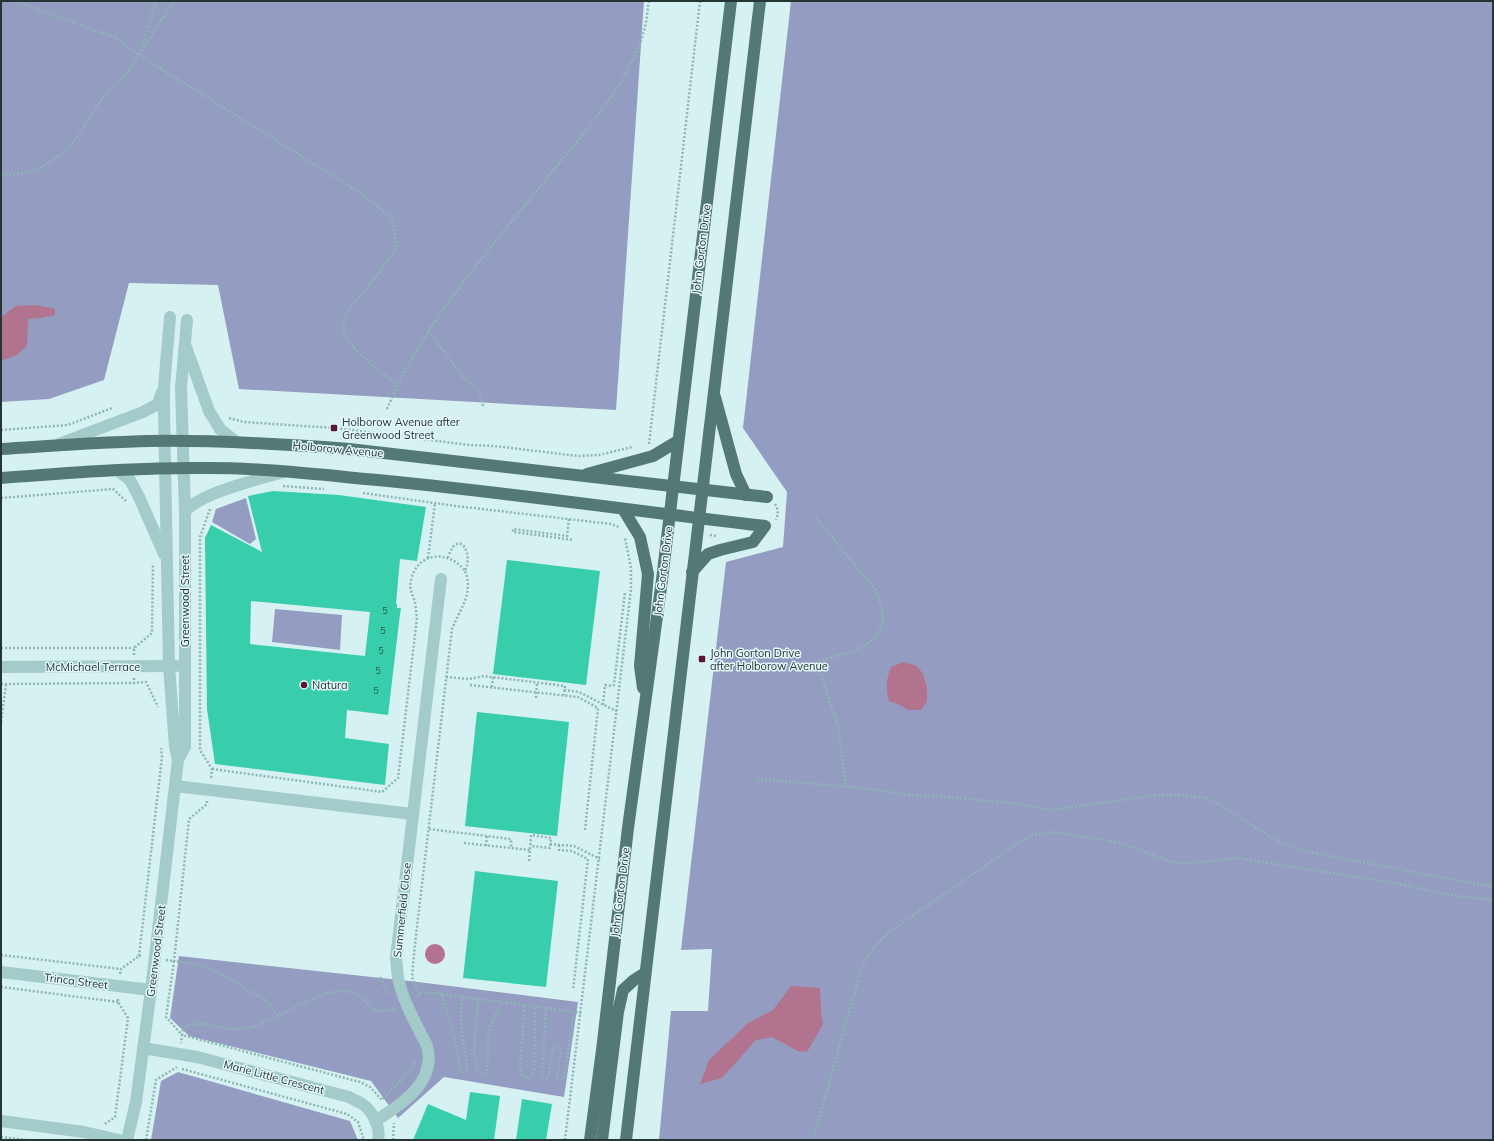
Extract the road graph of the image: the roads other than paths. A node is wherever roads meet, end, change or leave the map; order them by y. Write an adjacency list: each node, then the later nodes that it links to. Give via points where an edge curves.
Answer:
1 (731, 1): 10 (main road, John Gorton Drive)
2 (760, 1): 7 (main road)
3 (170, 318): 6 (street)
4 (187, 320): 5 (street, Greenwood Street)
5 (184, 343): 9 (street, Greenwood Street); 11 (street, via 209,411 220,429)
6 (164, 387): 8 (street, Greenwood Street); 12 (street, via 158,404)
7 (714, 390): 21 (main road); 22 (main road, via 736,474)
8 (164, 441): 9 (main road, Holborow Avenue); 12 (main road, Holborow Avenue); 14 (street, Greenwood Street)
9 (183, 441): 11 (main road, Holborow Avenue); 15 (street, Greenwood Street)
10 (678, 441): 18 (main road, via 653,456); 20 (main road, John Gorton Drive)
11 (236, 442): 18 (main road, Holborow Avenue, via 350,449)
12 (56, 445): 13 (main road, Holborow Avenue)
13 (1, 449)
14 (165, 468): 15 (main road); 16 (main road); 28 (street, Greenwood Street)
15 (184, 468): 17 (main road); 25 (street, Greenwood Street)
16 (117, 470): 19 (main road); 28 (street, via 130,480)
17 (284, 471): 24 (main road, via 432,485); 25 (street, via 208,496)
18 (580, 476): 20 (main road, Holborow Avenue)
19 (1, 478)
20 (673, 486): 21 (main road, Holborow Avenue); 26 (main road, John Gorton Drive)
21 (702, 489): 22 (main road, Holborow Avenue); 27 (main road)
22 (746, 495): 23 (main road, Holborow Avenue)
23 (767, 497)
24 (623, 509): 26 (main road); 34 (main road, via 640,537 648,574 640,666)
25 (185, 511): 32 (street, Greenwood Street)
26 (670, 515): 27 (main road); 34 (main road, John Gorton Drive)
27 (698, 518): 29 (main road); 29 (main road, via 765,526 753,542 708,554)
28 (167, 561): 31 (street, Greenwood Street)
29 (692, 572): 39 (main road)
30 (441, 578): 37 (street, Summerfield Close)
31 (169, 666): 32 (street, McMichael Terrace); 33 (street, McMichael Terrace); 35 (street, Greenwood Street)
32 (185, 666): 35 (street, Greenwood Street, via 185,747)
33 (1, 667)
34 (645, 707): 47 (main road, John Gorton Drive)
35 (178, 760): 36 (street, Greenwood Street)
36 (175, 786): 37 (street); 40 (street, Greenwood Street)
37 (412, 814): 43 (street, Summerfield Close, via 396,958 398,982 427,1047 428,1064 426,1075 420,1084 396,1108)
38 (1, 972): 40 (street, Trinca Street)
39 (645, 974): 48 (main road, via 623,990); 49 (main road)
40 (151, 990): 41 (street, Greenwood Street)
41 (143, 1048): 43 (street, Marie Little Crescent, via 197,1057 348,1098 361,1103); 45 (street, Greenwood Street, via 136,1102)
42 (1, 1121): 44 (street, via 84,1132)
43 (376, 1121): 46 (street)
44 (120, 1140)
45 (127, 1140)
46 (378, 1140)
47 (590, 1140)
48 (602, 1140)
49 (626, 1140)

